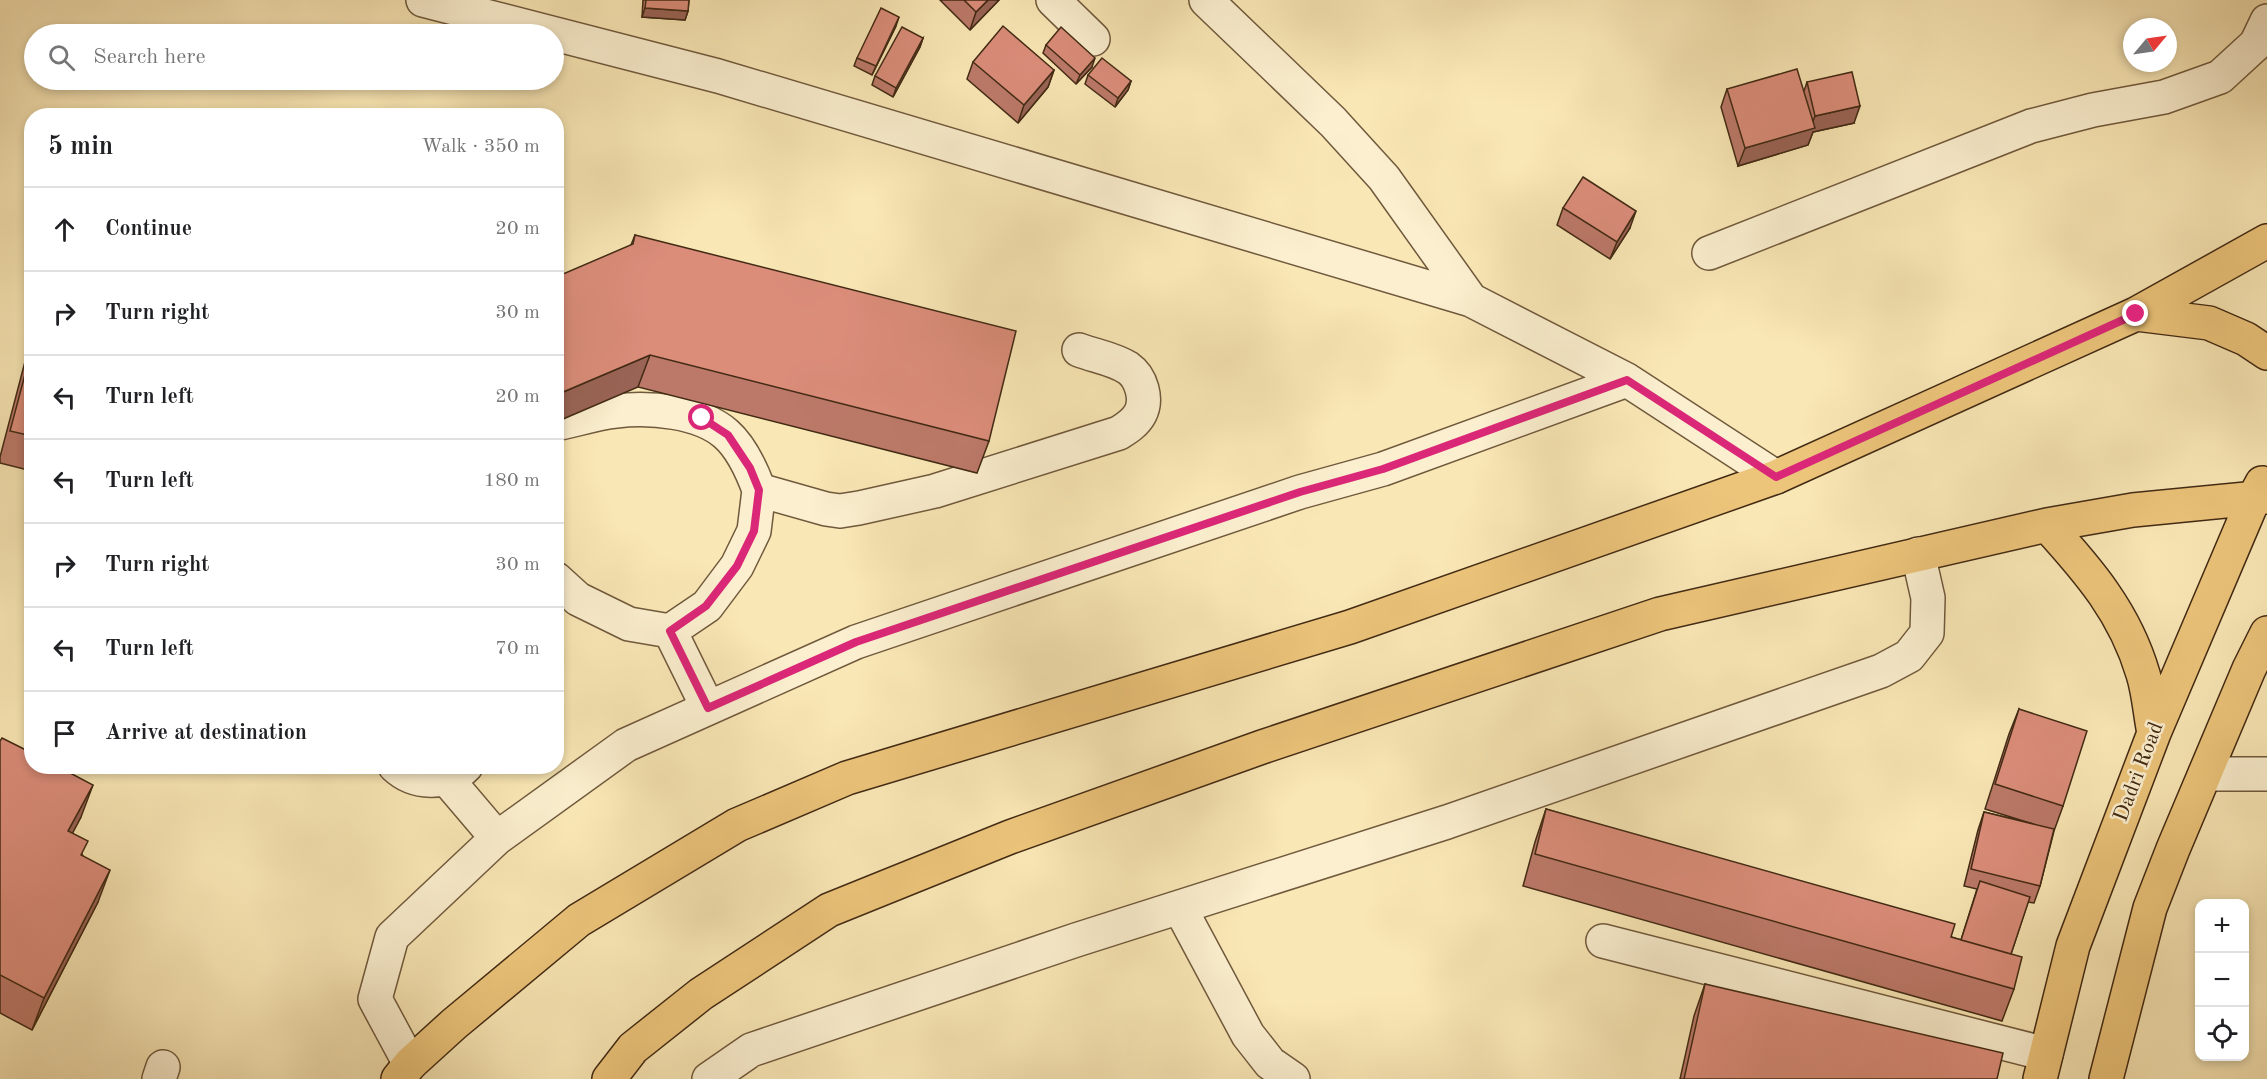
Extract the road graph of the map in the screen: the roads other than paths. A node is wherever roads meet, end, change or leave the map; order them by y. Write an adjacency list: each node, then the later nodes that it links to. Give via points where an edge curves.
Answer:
1 (423, 0): 5 (street)
2 (1053, 0): 7 (street)
3 (1206, 0): 10 (street, via 1333,122 1384,178)
4 (2267, 21): 9 (street, via 2256,44 2220,77 2164,97 2031,126)
5 (516, 24)
6 (564, 36): 10 (street, via 718,76)
7 (1092, 39)
8 (2267, 241): 11 (main road)
9 (1709, 253)
10 (1471, 300): 14 (street)
11 (2136, 314): 13 (main road, via 2209,323); 16 (main road)
12 (1079, 350): 17 (street, via 1119,363 1137,377 1143,406 1132,424 1119,433 935,491 859,508 826,509)
13 (2267, 352)
14 (1627, 380): 16 (street); 24 (street, via 1383,469 1300,492 856,642)
15 (564, 422): 17 (street, via 616,411 659,411 702,418 728,435)
16 (1776, 477): 35 (main road, via 1350,627 847,778 737,825 579,920)
17 (759, 490): 22 (street, via 754,531 737,566 706,606)
18 (2262, 490): 19 (main road); 25 (main road, Dadri Road)
19 (2047, 525): 20 (main road); 25 (main road, via 2092,575 2126,629 2144,676)
20 (1918, 554): 32 (street, via 1928,598 1927,633 1909,656 1881,671 1447,822); 36 (main road, via 1660,614 1262,747 999,842 829,910 701,994 633,1048)
21 (564, 586): 22 (street, via 578,599 629,624)
22 (670, 631): 24 (street)
23 (2267, 633): 29 (main road)
24 (708, 708): 31 (street, via 626,745)
25 (2154, 733): 34 (main road, Dadri Road, via 2073,946)
26 (406, 774): 27 (street, via 429,781)
27 (450, 774)
28 (457, 774): 31 (street)
29 (2205, 774): 30 (street); 39 (main road, via 2150,908)
30 (2267, 774)
31 (496, 837): 35 (street, via 392,937 375,999)
32 (1180, 908): 37 (street, via 751,1050); 38 (street, via 1248,1035 1270,1063)
33 (1603, 941): 34 (street)
34 (2043, 1067)
35 (404, 1071)
36 (609, 1079)
37 (710, 1079)
38 (1293, 1079)
39 (2106, 1079)

